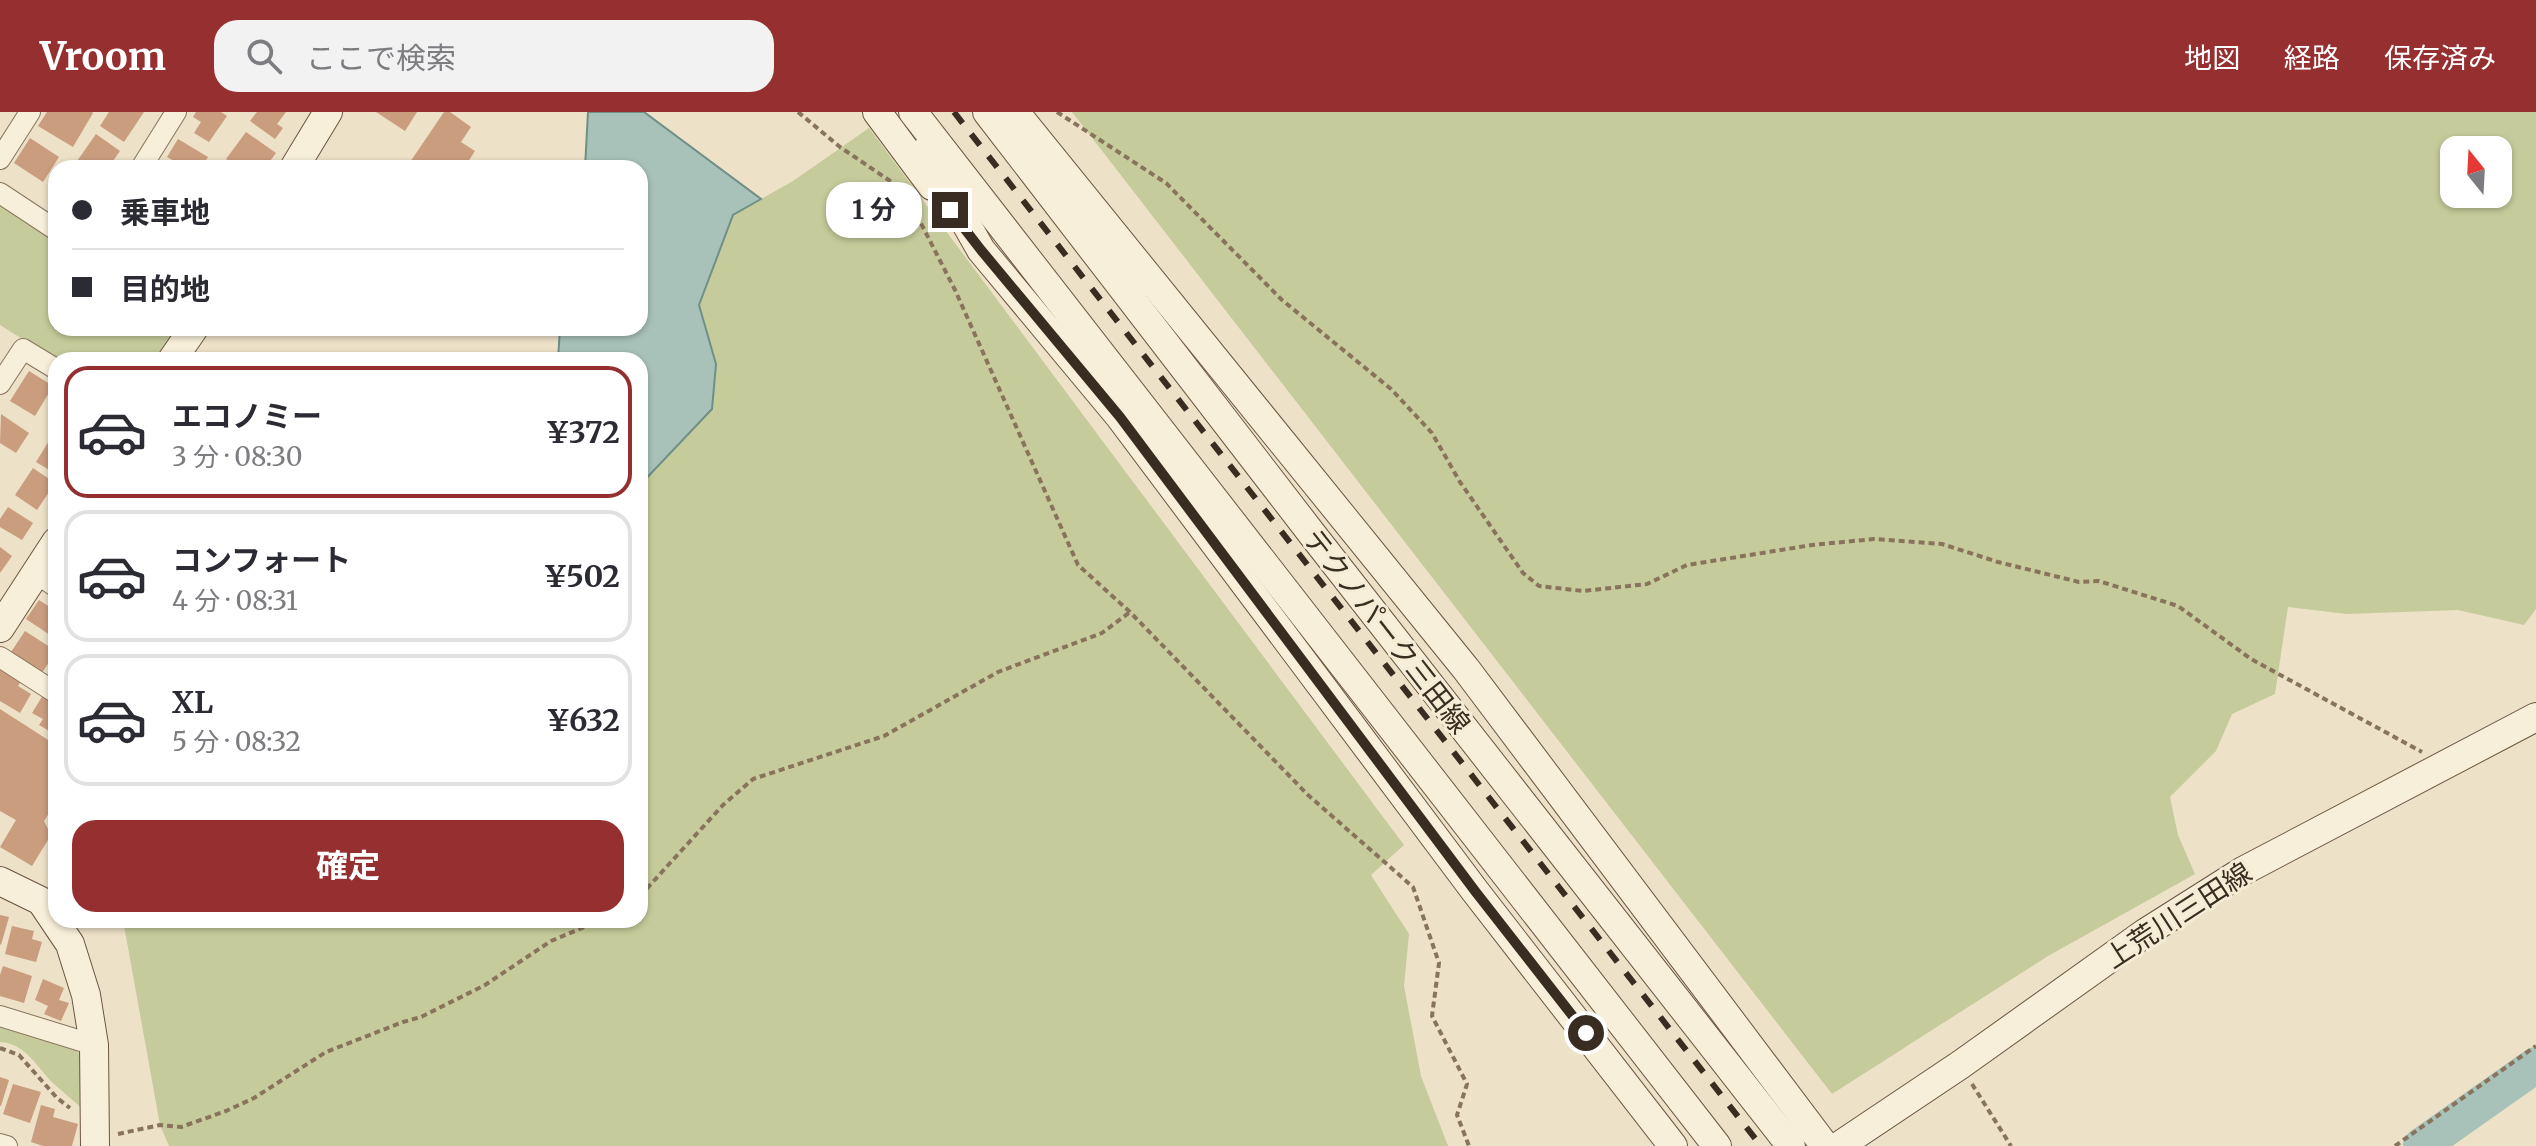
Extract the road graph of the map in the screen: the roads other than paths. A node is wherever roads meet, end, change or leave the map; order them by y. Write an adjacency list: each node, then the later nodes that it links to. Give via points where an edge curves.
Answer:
1 (30, 112): 8 (street)
2 (176, 112): 9 (street)
3 (328, 112): 10 (main road)
4 (877, 112): 13 (main road, via 911,180)
5 (987, 112): 31 (main road, テクノパーク三田線)
6 (1015, 112): 32 (main road, via 1466,669)
7 (916, 116): 13 (main road, via 935,169); 28 (main road, テクノパーク三田線)
8 (0, 159)
9 (146, 160)
10 (299, 160)
11 (0, 193): 12 (street)
12 (48, 225)
13 (981, 250): 30 (main road, via 1120,417)
14 (48, 364): 15 (street, via 23,349)
15 (0, 384)
16 (46, 580): 17 (main road)
17 (0, 628)
18 (0, 657): 19 (street)
19 (48, 688)
20 (2536, 717): 33 (main road, 上荒川三田線, via 2243,871)
21 (0, 881): 22 (main road, via 41,901)
22 (48, 911)
23 (59, 928): 25 (main road, via 70,944 86,995)
24 (0, 1016): 25 (street)
25 (94, 1045): 26 (main road)
26 (96, 1132)
27 (0, 1144): 29 (street)
28 (1716, 1144)
29 (7, 1146)
30 (1673, 1146)
31 (1791, 1146)
32 (1825, 1146)
33 (1839, 1146)

